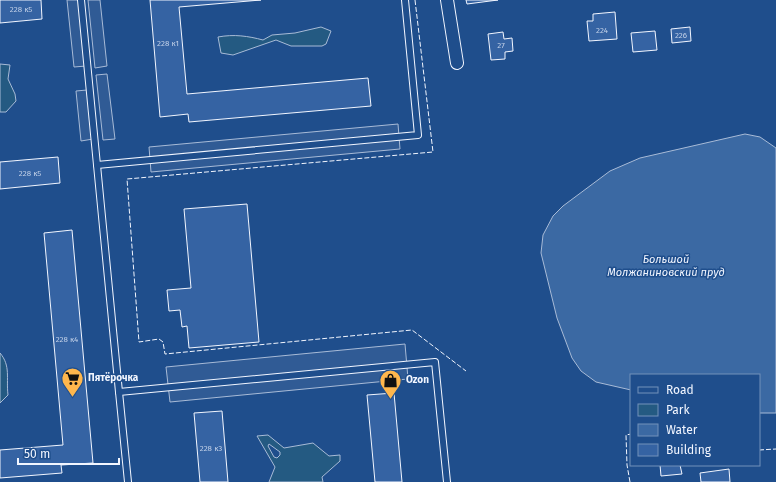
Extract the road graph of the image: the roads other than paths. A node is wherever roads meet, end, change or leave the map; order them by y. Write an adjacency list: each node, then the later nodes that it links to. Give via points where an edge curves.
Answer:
1 (81, 0): 5 (lane)
2 (405, 0): 5 (lane, via 418,135)
3 (447, 0): 4 (street)
4 (456, 63)
5 (97, 164): 6 (lane)
6 (119, 392): 7 (lane); 8 (lane, via 435,362)
7 (128, 482)
8 (447, 482)

